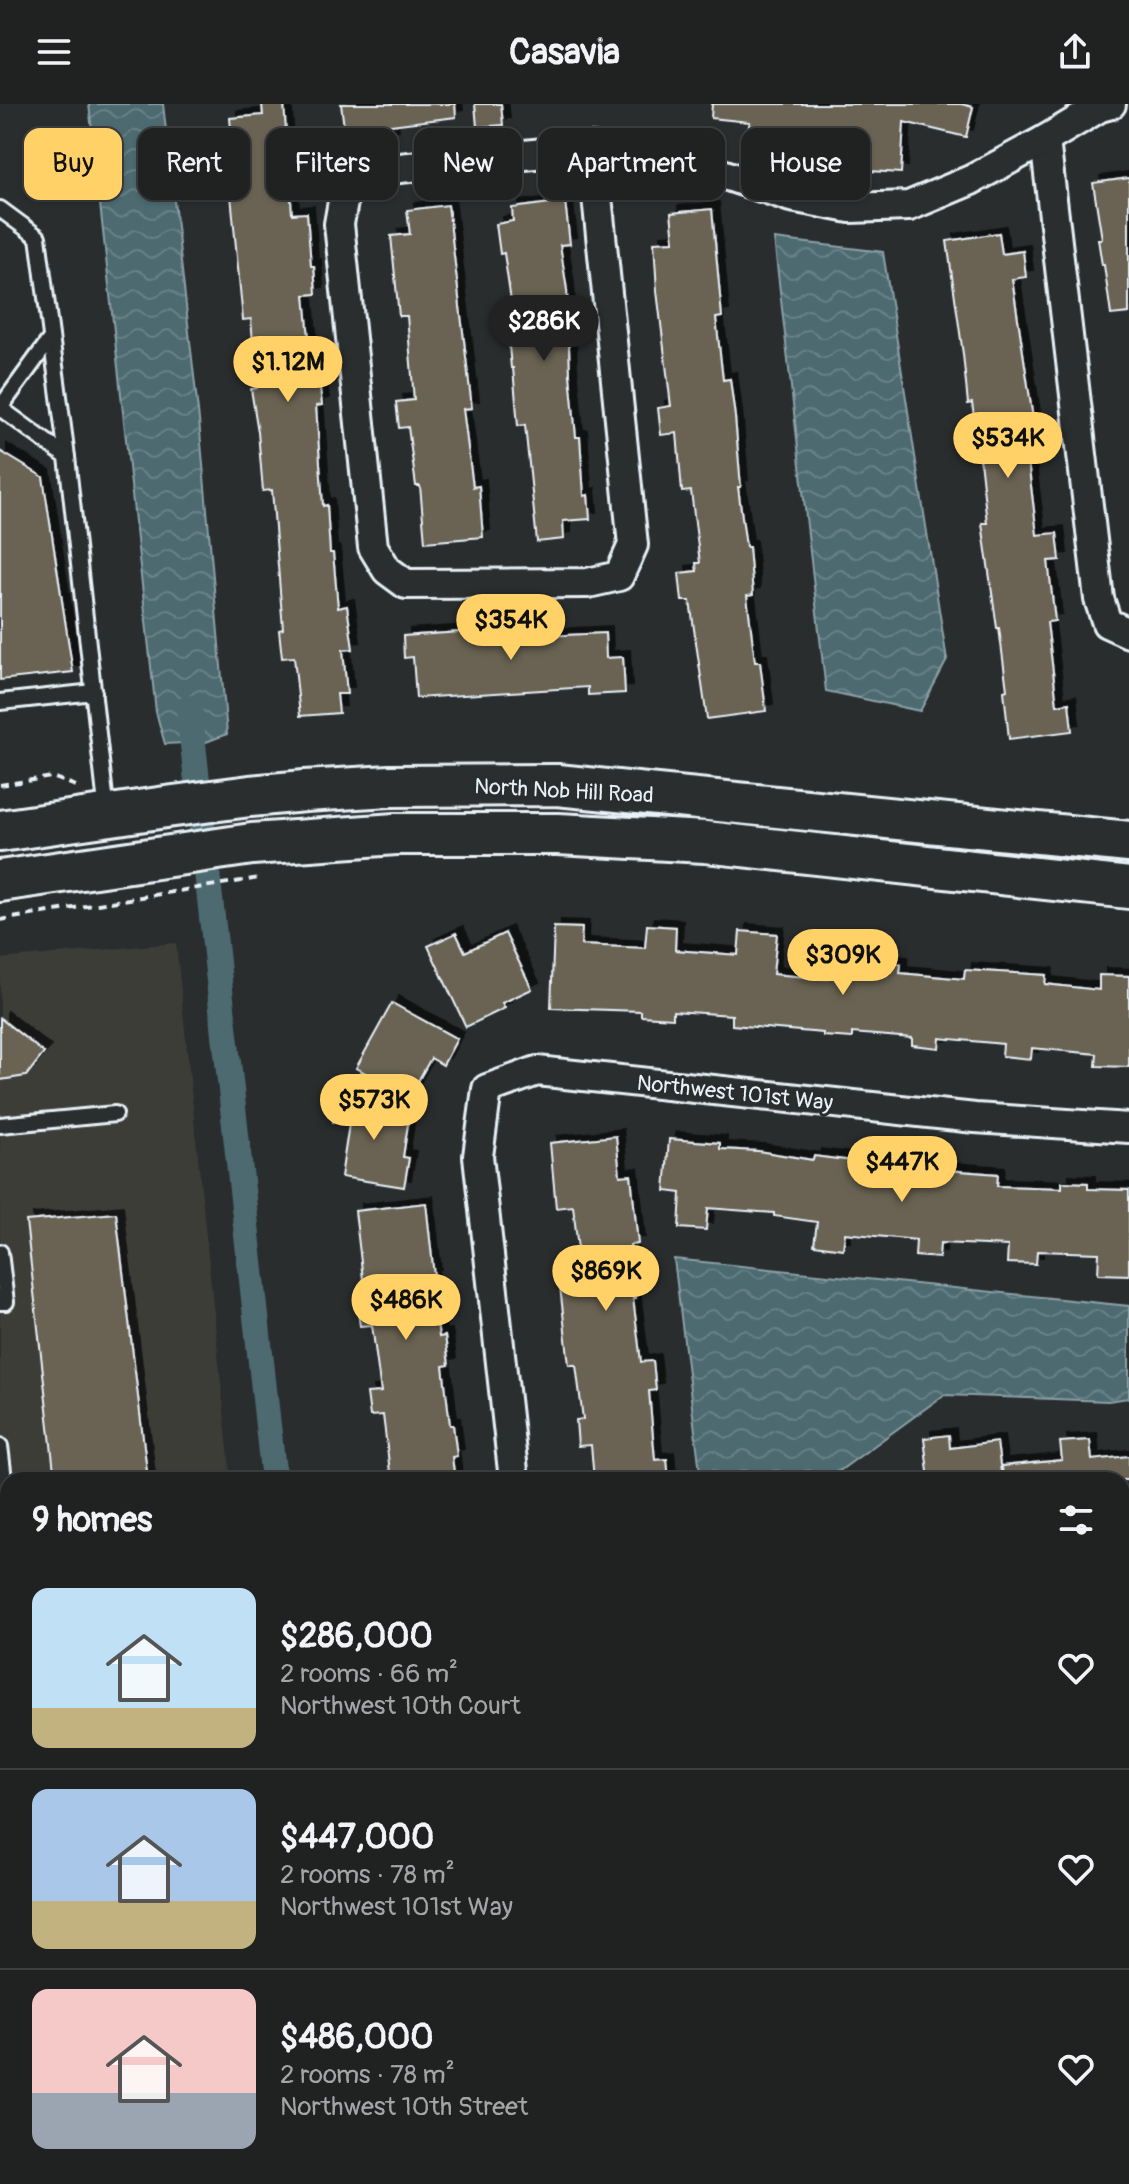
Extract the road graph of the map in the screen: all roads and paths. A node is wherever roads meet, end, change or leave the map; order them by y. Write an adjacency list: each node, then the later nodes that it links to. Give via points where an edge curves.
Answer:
1 (1111, 104): 2 (street)
2 (1045, 140): 4 (street, via 909,206 850,208 791,197); 8 (street, via 1099,599)
3 (592, 148): 3 (street, via 371,171 344,196 339,224 373,547 387,570 406,584 588,583 619,576 633,545)
4 (725, 175)
5 (0, 209): 6 (lane, via 38,237)
6 (51, 338): 7 (lane); 7 (lane, via 0,408)
7 (67, 457): 9 (lane)
8 (1118, 628)
9 (94, 692): 10 (lane); 13 (lane)
10 (0, 702)
11 (0, 785): 12 (path, via 52,777)
12 (79, 787)
13 (107, 816): 14 (main road, North Nob Hill Road); 15 (lane); 16 (main road, North Nob Hill Road, via 250,796 390,786 557,785)
14 (0, 831)
15 (70, 836)
16 (1129, 842)
17 (255, 861): 18 (main road, North Nob Hill Road, via 155,858); 19 (main road, North Nob Hill Road, via 396,834 558,834 705,842); 20 (path, via 140,898)
18 (0, 881)
19 (1129, 888)
20 (0, 920)
21 (115, 1114): 22 (lane)
22 (0, 1125)
23 (1129, 1128): 28 (street, Northwest 101st Way, via 975,1118 537,1071 487,1089 478,1156)
24 (0, 1252): 25 (lane, via 6,1302)
25 (0, 1302)
26 (0, 1446): 27 (lane)
27 (3, 1472)
28 (513, 1472)

